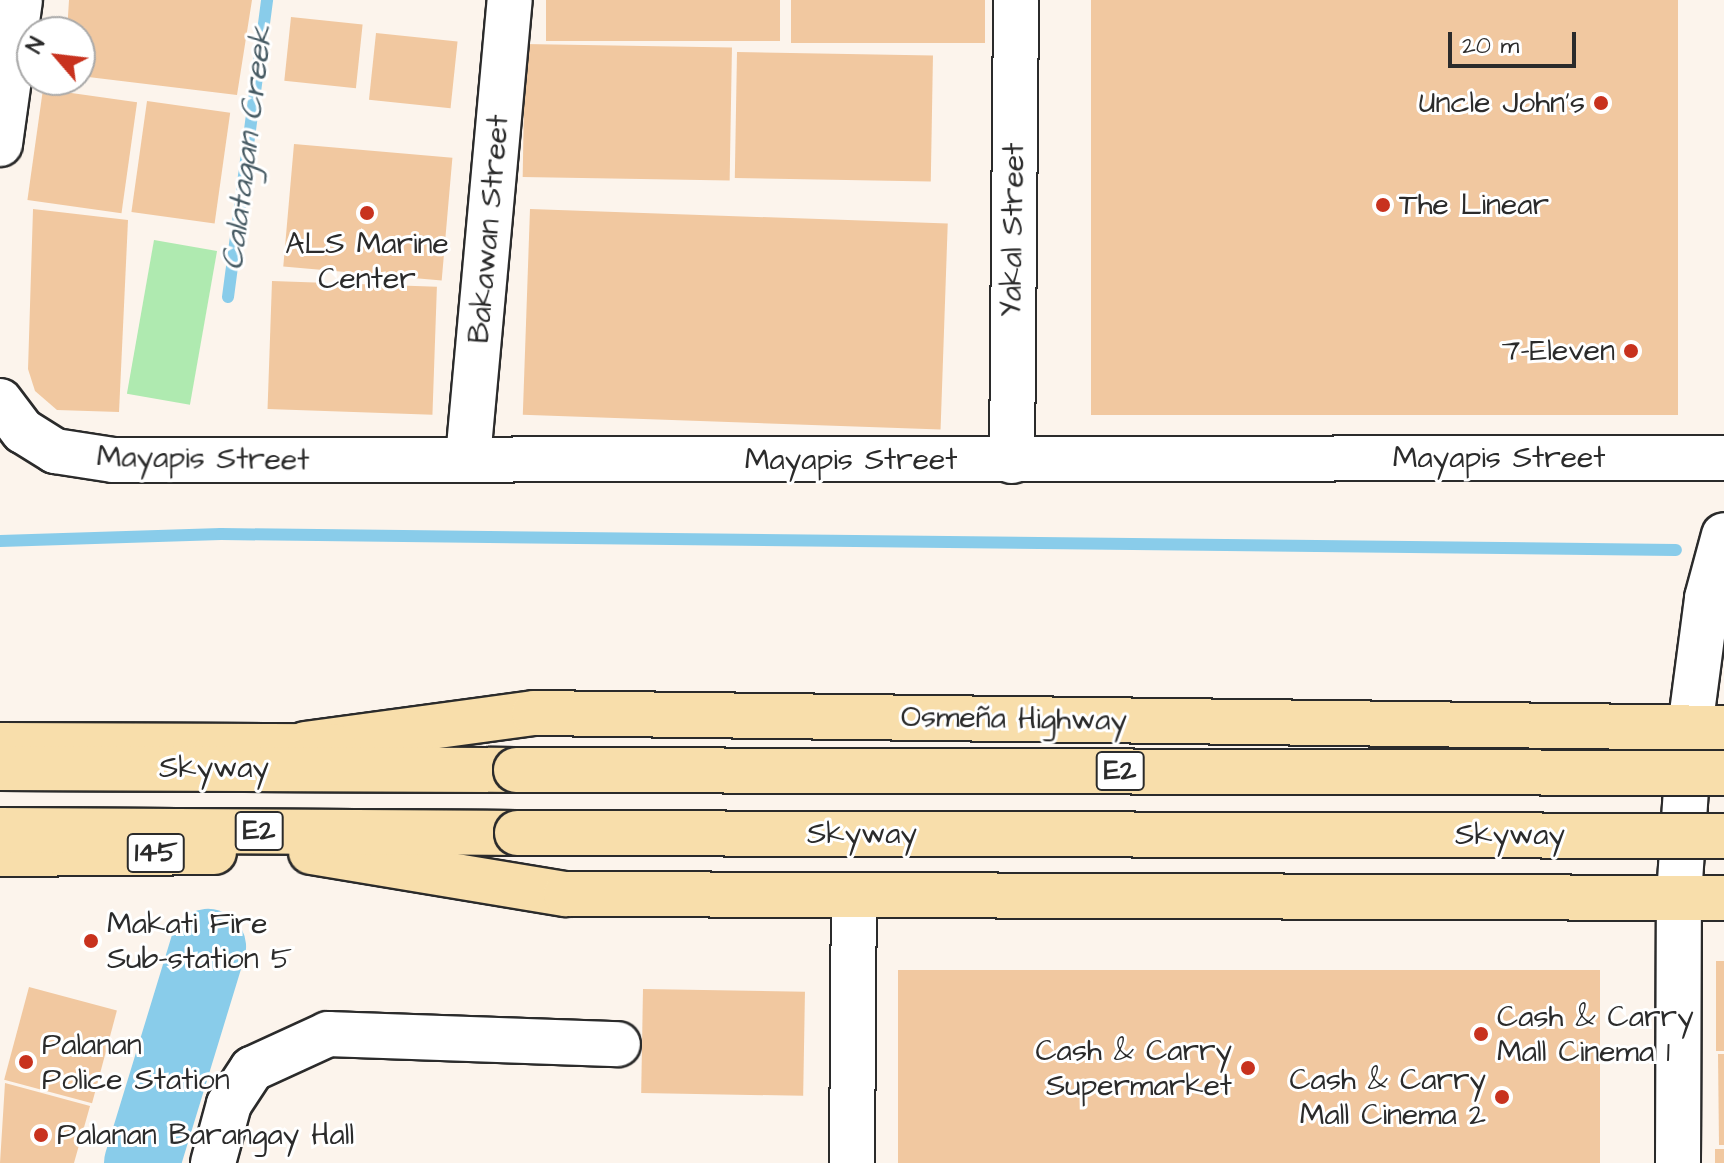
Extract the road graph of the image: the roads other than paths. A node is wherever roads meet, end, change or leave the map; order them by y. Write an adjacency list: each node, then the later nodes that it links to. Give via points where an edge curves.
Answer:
1 (20, 0): 4 (street)
2 (510, 0): 6 (street, Bakawan Street)
3 (1016, 0): 8 (street, Yakal Street)
4 (0, 144)
5 (0, 401): 6 (street, Mayapis Street, via 23,431 55,451 113,460)
6 (468, 458): 8 (street, Mayapis Street)
7 (1724, 458): 8 (street, Mayapis Street)
8 (1012, 461)
9 (1724, 535): 10 (street, via 1707,598)
10 (1707, 728): 11 (main road, Osmeña Highway, via 534,713); 22 (street)
11 (305, 744): 12 (main road, Osmeña Highway); 13 (main road, Osmeña Highway)
12 (0, 745)
13 (514, 757)
14 (0, 768): 15 (main road, Skyway / E2, bridge)
15 (1724, 773)
16 (0, 830): 17 (main road, Skyway / E2, bridge)
17 (1724, 836)
18 (563, 850): 19 (main road, 145)
19 (311, 852): 20 (main road, 145); 21 (main road, via 566,894)
20 (0, 854)
21 (854, 896): 22 (main road, via 1165,891); 26 (street)
22 (1679, 897): 23 (main road); 27 (street)
23 (1724, 898)
24 (618, 1044): 25 (street, via 328,1034 252,1069 229,1104)
25 (213, 1163)
26 (852, 1163)
27 (1678, 1163)

